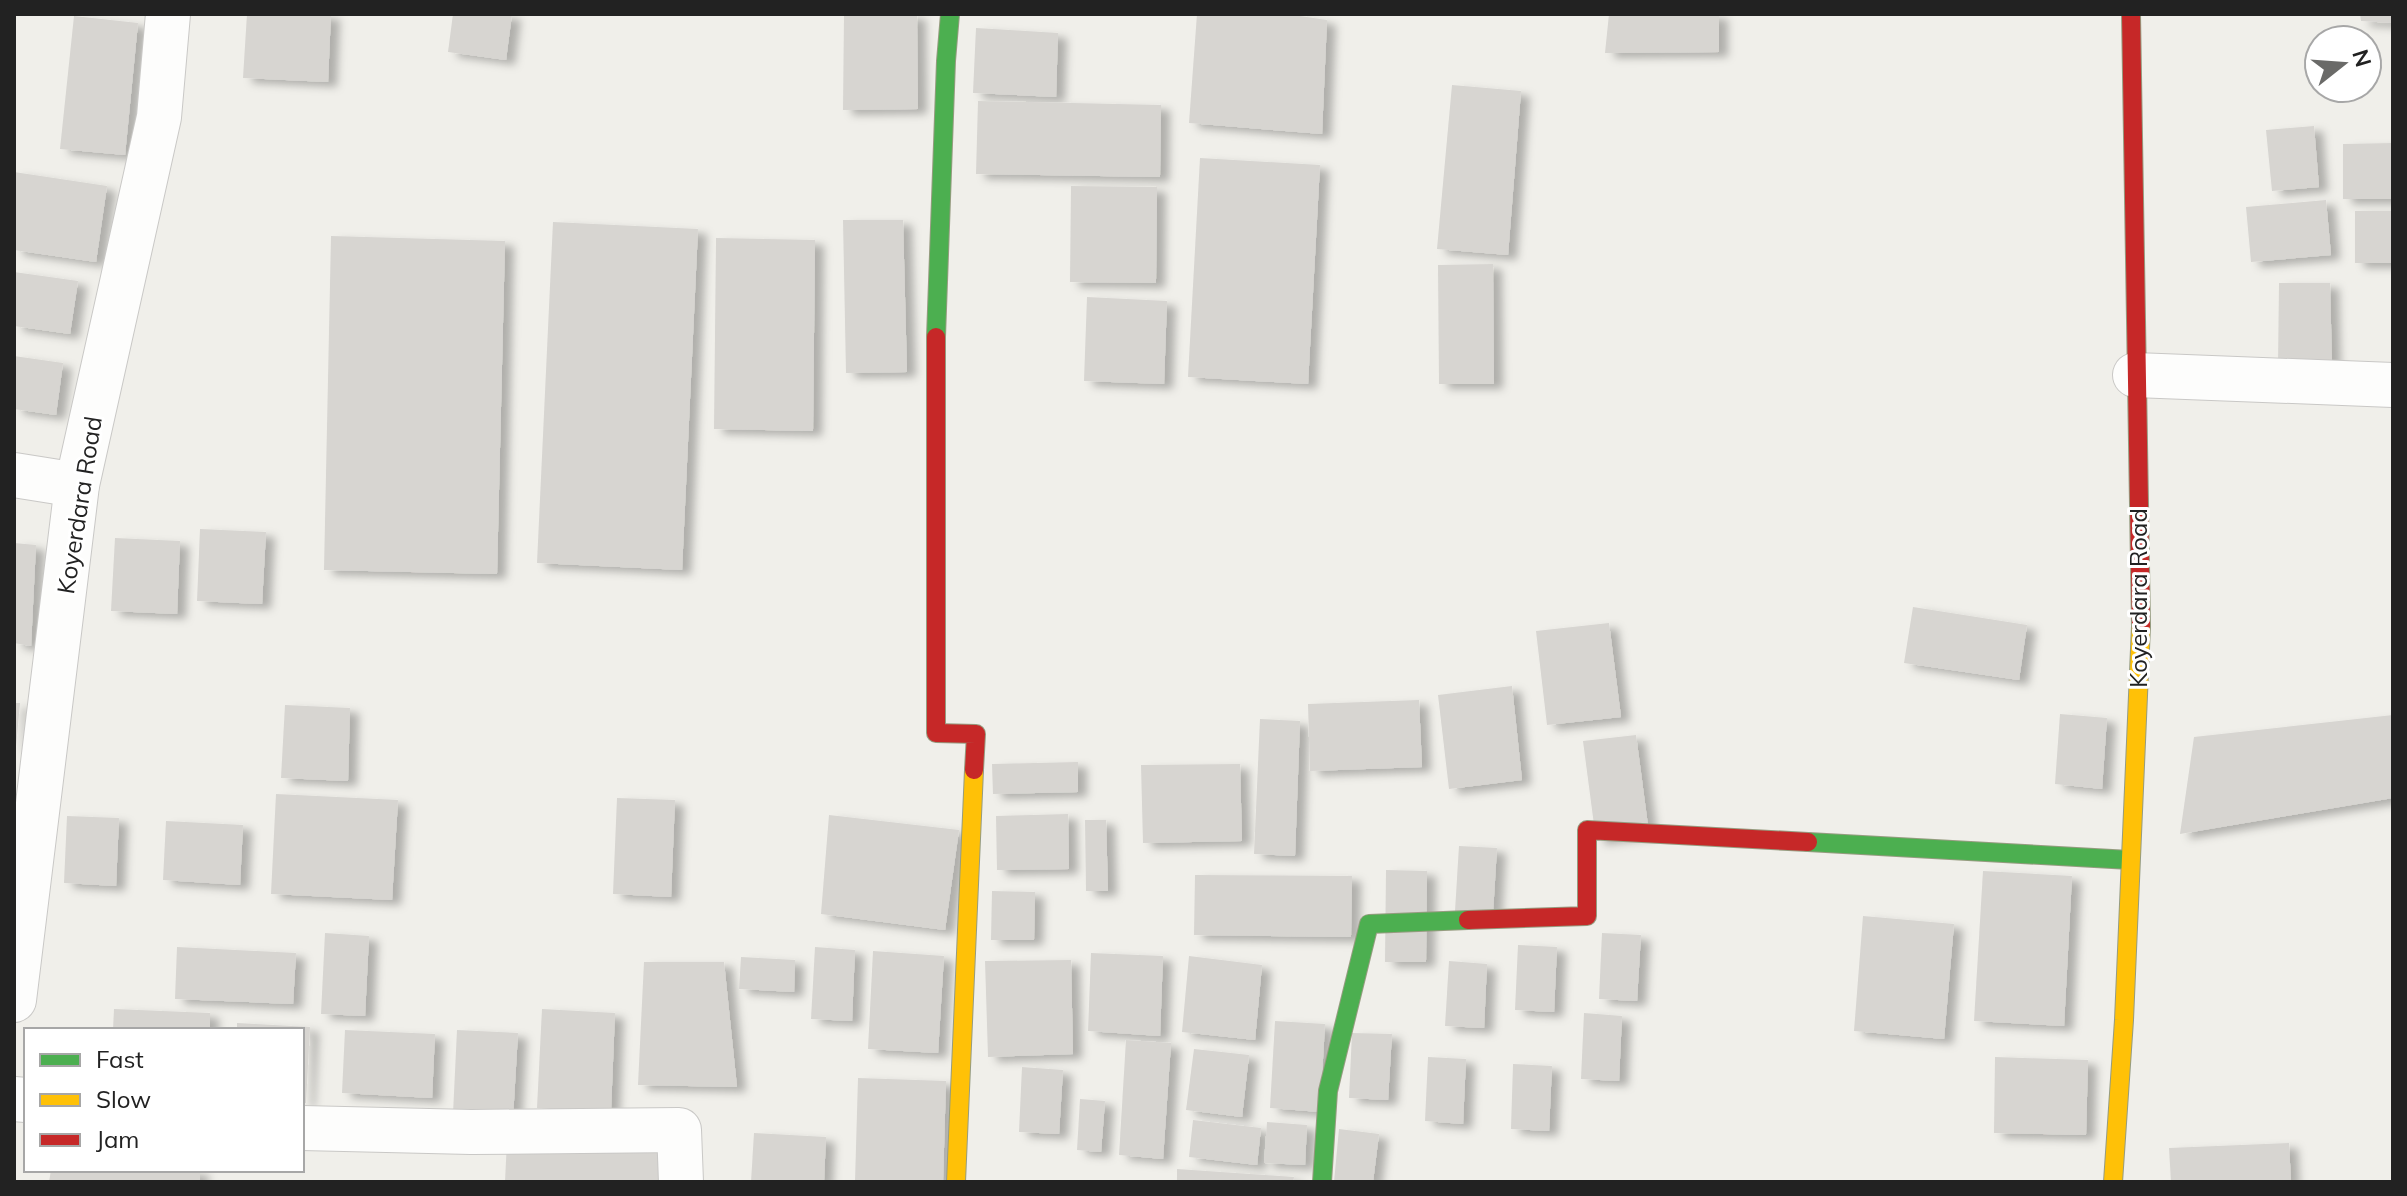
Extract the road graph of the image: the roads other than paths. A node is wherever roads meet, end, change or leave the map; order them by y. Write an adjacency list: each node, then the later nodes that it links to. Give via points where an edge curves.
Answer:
1 (168, 14): 7 (street, Koyerdara Road, via 159,117)
2 (950, 14): 13 (street, via 935,368 936,733 976,734)
3 (2131, 14): 4 (street, Koyerdara Road)
4 (2135, 375): 5 (street); 8 (street, Koyerdara Road, via 2141,633)
5 (2393, 385)
6 (14, 475): 7 (street)
7 (77, 485): 9 (street, Koyerdara Road)
8 (2130, 860): 14 (street, via 1587,830 1587,916 1369,924 1328,1091); 15 (street, Koyerdara Road)
9 (22, 870): 10 (street, Koyerdara Road)
10 (14, 1000)
11 (304, 1128): 12 (street, via 679,1130)
12 (681, 1182)
13 (956, 1182)
14 (1322, 1182)
15 (2113, 1182)

